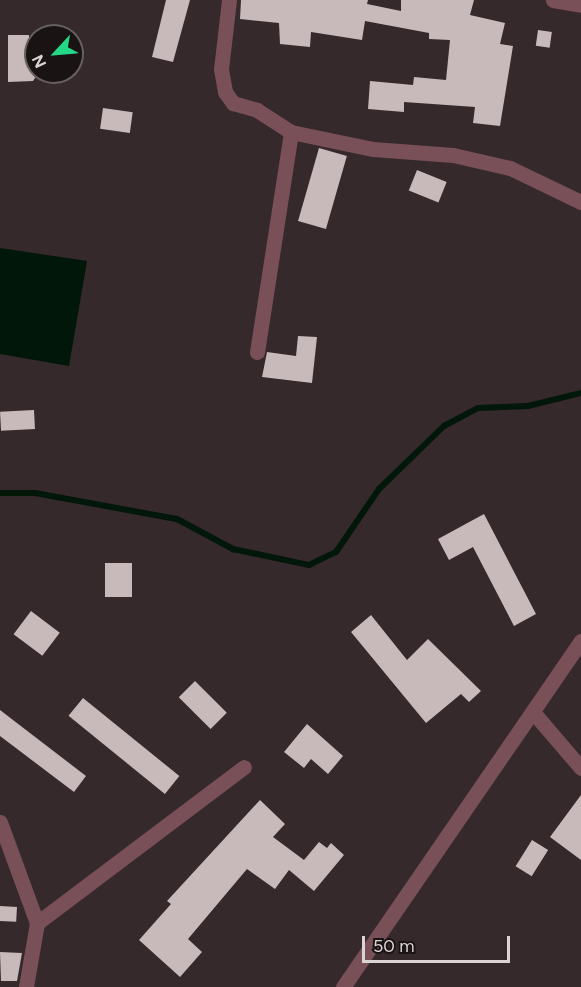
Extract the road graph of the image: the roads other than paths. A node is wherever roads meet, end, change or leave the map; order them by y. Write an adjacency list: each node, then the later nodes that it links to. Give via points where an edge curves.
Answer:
1 (229, 0): 4 (street, via 220,69 225,92 233,103 257,110)
2 (553, 0): 3 (street)
3 (581, 5)
4 (291, 132): 5 (street, via 373,149 453,155 510,168); 6 (street)
5 (581, 202)
6 (257, 352)
7 (581, 641): 8 (street)
8 (533, 712): 10 (street); 14 (street)
9 (244, 767): 12 (street)
10 (581, 768)
11 (0, 822): 12 (street)
12 (37, 923): 13 (street)
13 (26, 987)
14 (343, 987)

